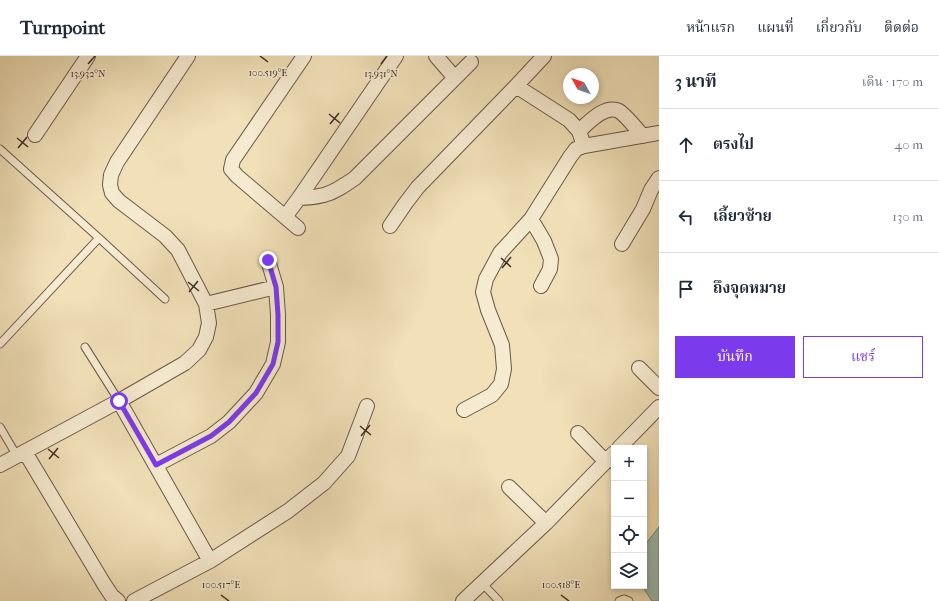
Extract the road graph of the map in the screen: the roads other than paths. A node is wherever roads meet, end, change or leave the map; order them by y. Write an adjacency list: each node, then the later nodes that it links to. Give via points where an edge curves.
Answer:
1 (88, 56): 12 (street)
2 (188, 56): 28 (street, via 117,162 110,185 112,193 119,201 165,236 178,250)
3 (304, 56): 18 (street, via 233,160 231,169)
4 (396, 56): 17 (street)
5 (436, 56): 8 (street)
6 (544, 56): 9 (street)
7 (471, 62): 8 (street)
8 (455, 78): 17 (street, via 355,178 325,195)
9 (516, 86): 10 (street, via 569,120); 20 (street, via 418,187)
10 (578, 131): 13 (street, via 600,113 611,109 619,111); 14 (street)
11 (659, 133): 13 (street)
12 (35, 135)
13 (643, 136): 14 (street)
14 (584, 146): 19 (street, via 576,149 570,157)
15 (0, 149): 22 (lane)
16 (659, 178): 23 (street)
17 (299, 198): 18 (street)
18 (285, 216): 21 (street)
19 (531, 219): 25 (street, via 551,259 550,269); 36 (street, via 500,253 486,279 483,292 502,345 504,369 501,384 492,395)
20 (390, 226)
21 (298, 228)
22 (99, 238): 27 (lane); 29 (lane)
23 (622, 244)
24 (268, 260): 26 (street)
25 (542, 286)
26 (276, 287): 28 (street); 43 (street, via 278,342 273,364 256,393 229,422 211,436)
27 (165, 299)
28 (206, 304): 33 (street, via 209,323 206,337 199,350 185,363)
29 (0, 344)
30 (85, 347): 33 (lane)
31 (639, 368): 32 (street)
32 (659, 388)
33 (119, 401): 40 (street); 43 (street)
34 (368, 406): 46 (street, via 348,456 324,483 288,511)
35 (659, 407): 39 (street)
36 (464, 410)
37 (0, 427): 40 (lane)
38 (578, 434): 41 (street)
39 (622, 445)
40 (21, 454): 42 (street); 48 (street, via 104,584)
41 (610, 458): 45 (street)
42 (0, 465)
43 (156, 465): 46 (street)
44 (509, 487): 45 (street)
45 (546, 523): 47 (street)
46 (210, 561): 49 (street)
47 (482, 583): 50 (street); 51 (lane)
48 (118, 601)
49 (134, 601)
50 (463, 601)
51 (500, 601)
52 (619, 601): 53 (lane)
53 (629, 601)

